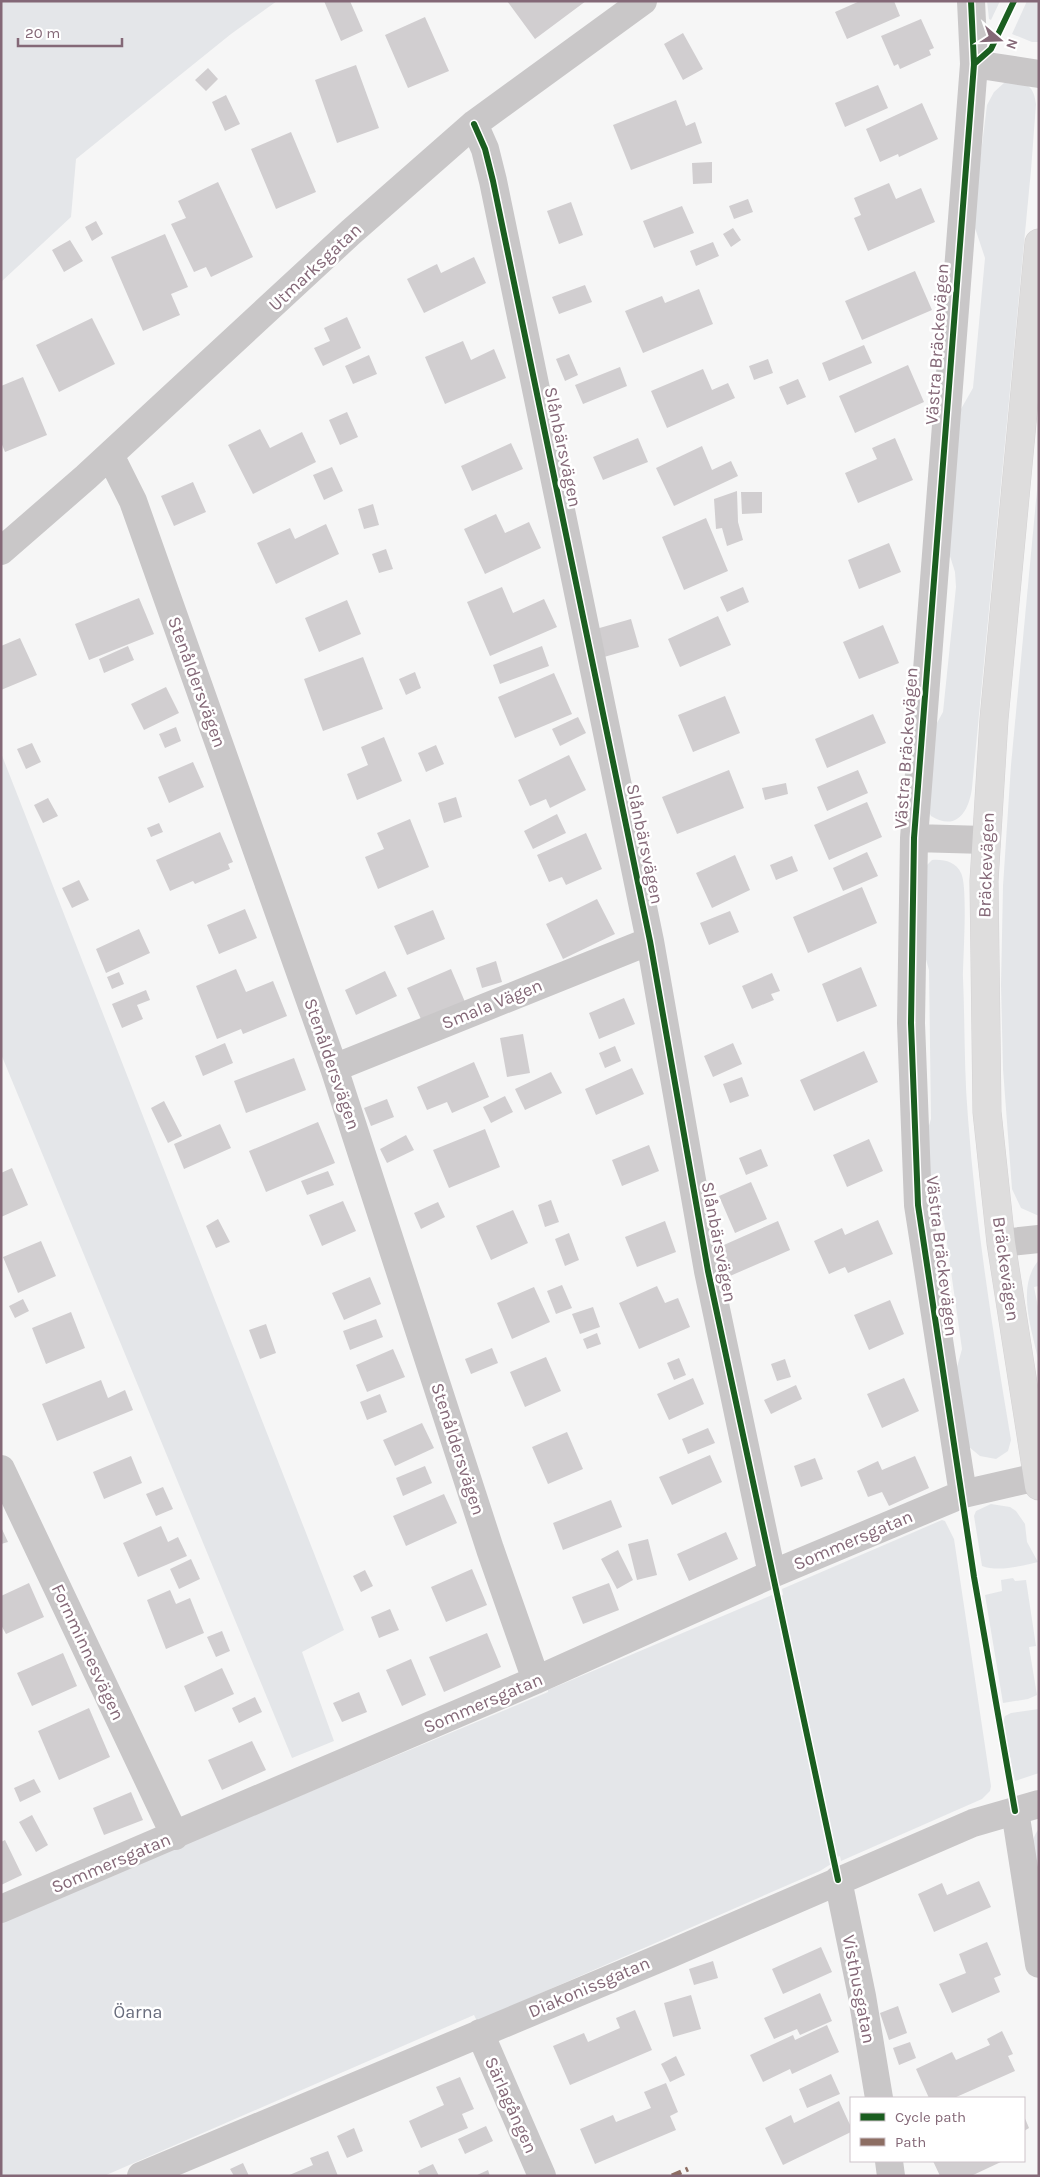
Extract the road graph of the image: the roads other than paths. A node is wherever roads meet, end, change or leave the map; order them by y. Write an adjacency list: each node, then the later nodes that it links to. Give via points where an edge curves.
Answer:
1 (643, 1): 5 (street, Utmarksgatan)
2 (971, 1): 3 (street, Västra Bräckevägen)
3 (974, 64): 4 (street); 9 (street, Västra Bräckevägen)
4 (1039, 74)
5 (474, 124): 7 (street, Utmarksgatan, via 351,232); 11 (street, Slånbärsvägen, via 485,149 493,181)
6 (1039, 243): 10 (street, Bräckevägen)
7 (110, 455): 8 (street, Utmarksgatan); 12 (street, Stenåldersvägen, via 133,501)
8 (1, 552)
9 (914, 838): 10 (street, Västra Bräckevägen); 17 (street, Västra Bräckevägen, via 911,1023 918,1205)
10 (985, 840): 14 (street, Bräckevägen, via 987,1112)
11 (650, 941): 12 (street, Smala Vägen); 18 (street, Slånbärsvägen, via 708,1271)
12 (334, 1068): 19 (street, Stenåldersvägen)
13 (1039, 1238): 14 (street)
14 (1001, 1243): 16 (street, Bräckevägen)
15 (1, 1469): 21 (street, Fornminnesvägen)
16 (1038, 1481): 17 (street)
17 (963, 1494): 18 (street, Sommersgatan)
18 (772, 1574): 19 (street, Sommersgatan)
19 (536, 1680): 21 (street, Sommersgatan)
20 (1027, 1807): 22 (street, Diakonissgatan, via 973,1823); 24 (street)
21 (175, 1836): 23 (street, Sommersgatan)
22 (838, 1880): 25 (street, Diakonissgatan); 26 (street, Visthusgatan, via 862,1996)
23 (1, 1909)
24 (1039, 1964)
25 (480, 2034): 28 (street, Diakonissgatan); 30 (street, Särlagången)
26 (878, 2097)
27 (889, 2162): 31 (street)
28 (176, 2169): 29 (street, Diakonissgatan)
29 (141, 2176)
30 (542, 2176)
31 (892, 2176)

